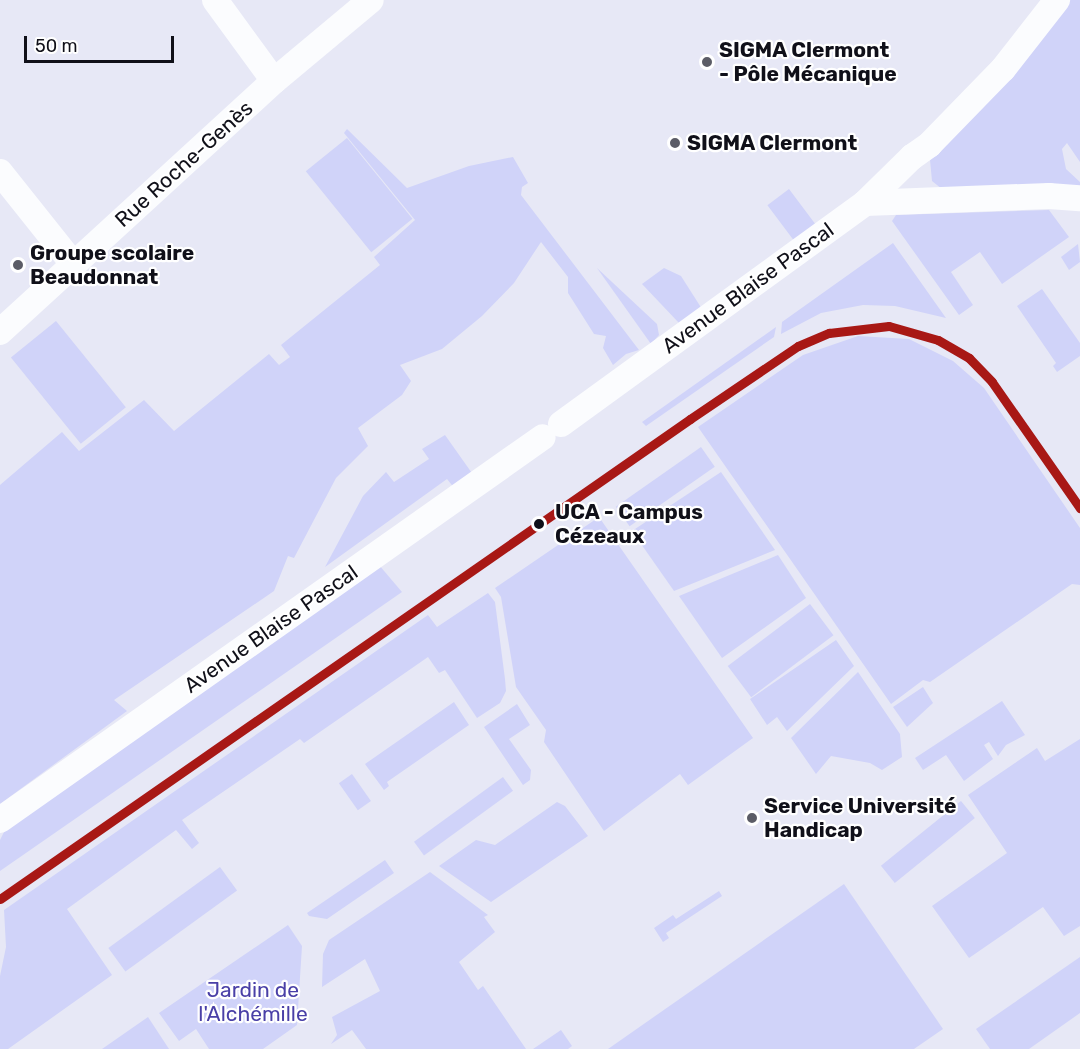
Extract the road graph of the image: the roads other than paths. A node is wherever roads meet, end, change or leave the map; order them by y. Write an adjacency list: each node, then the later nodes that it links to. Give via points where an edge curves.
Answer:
1 (215, 0): 4 (street)
2 (370, 0): 4 (street, Rue Roche-Genès)
3 (1049, 4): 5 (street, Avenue Blaise Pascal, via 1003,69)
4 (274, 81): 10 (street, Rue Roche-Genès)
5 (929, 145): 8 (street); 9 (street, Avenue Blaise Pascal)
6 (0, 172): 10 (street)
7 (1080, 198): 8 (street)
8 (917, 199): 9 (street)
9 (865, 202): 12 (street, Avenue Blaise Pascal, via 552,431)
10 (74, 265): 11 (street, Rue Roche-Genès)
11 (0, 332)
12 (0, 820)

